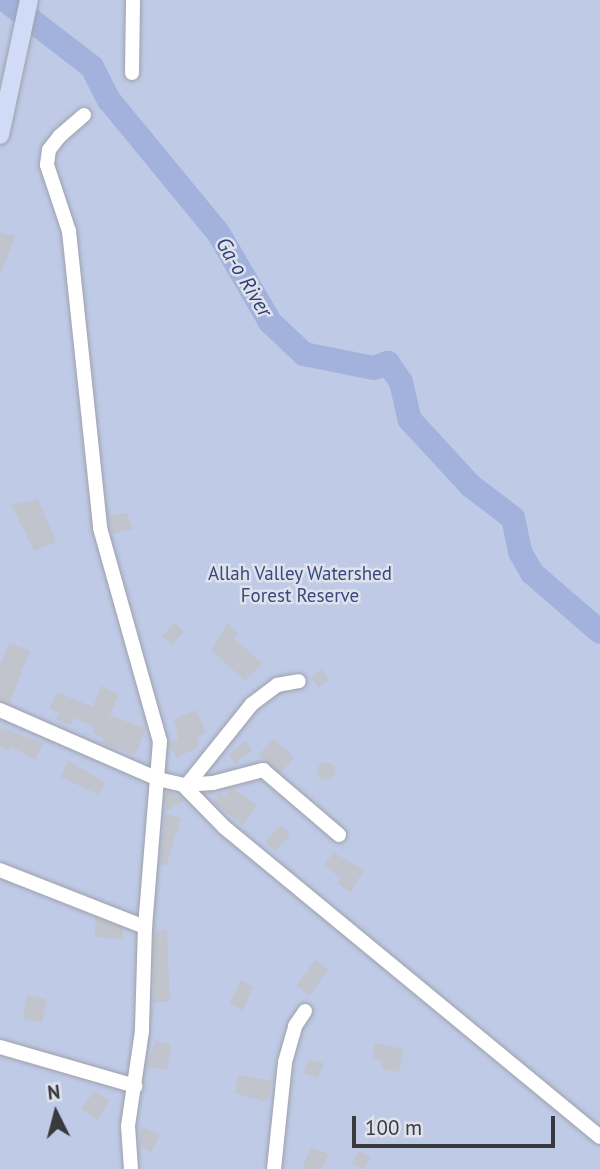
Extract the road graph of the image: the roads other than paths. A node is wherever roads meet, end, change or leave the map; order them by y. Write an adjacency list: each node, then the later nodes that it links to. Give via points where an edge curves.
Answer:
1 (29, 0): 5 (main road)
2 (133, 0): 3 (street)
3 (132, 73)
4 (83, 115): 8 (street, via 59,136 49,150 47,165 69,231 100,528 159,731)
5 (1, 129)
6 (299, 681): 9 (street, via 277,685 252,704)
7 (0, 710): 8 (street)
8 (158, 779): 9 (street); 12 (street)
9 (185, 785): 10 (street, via 263,770); 16 (street, via 224,827)
10 (340, 835)
11 (0, 870): 12 (street)
12 (145, 927): 15 (street)
13 (305, 1011): 18 (street, via 287,1054)
14 (0, 1047): 15 (street)
15 (135, 1086): 17 (street, via 128,1126)
16 (600, 1137)
17 (131, 1169)
18 (274, 1169)

